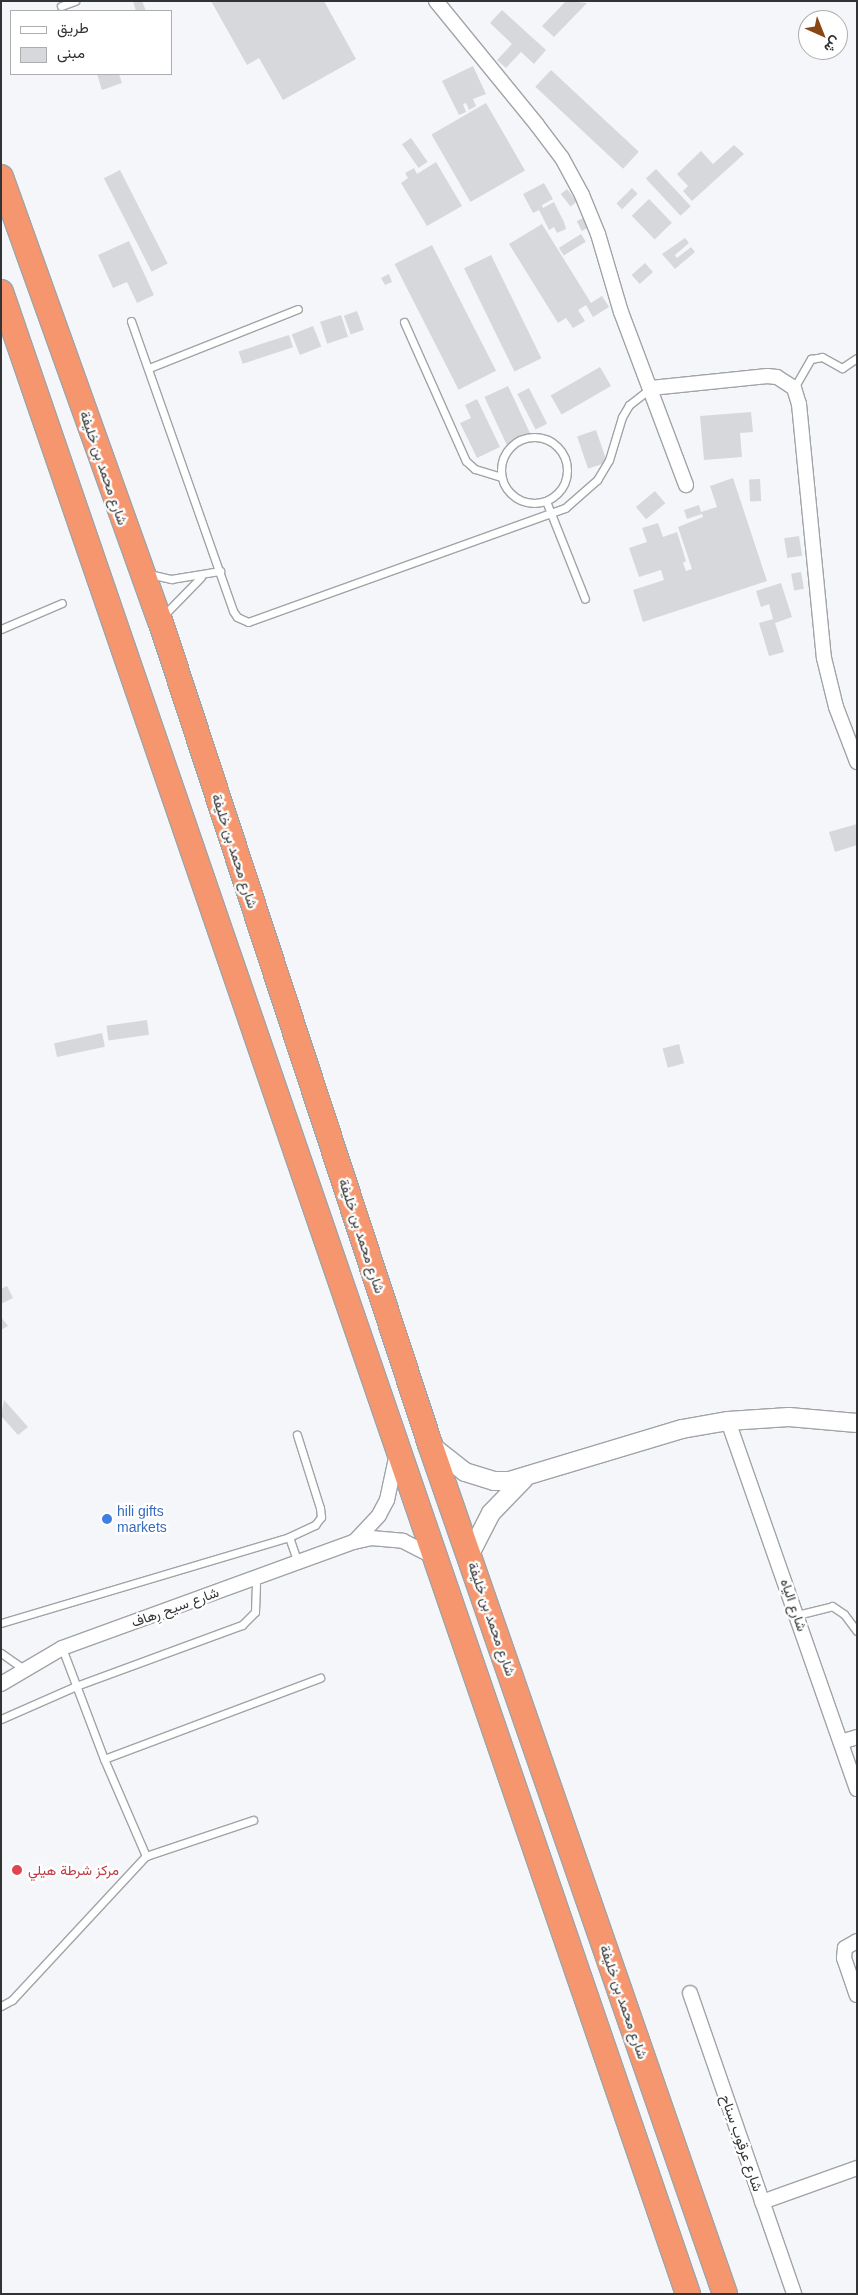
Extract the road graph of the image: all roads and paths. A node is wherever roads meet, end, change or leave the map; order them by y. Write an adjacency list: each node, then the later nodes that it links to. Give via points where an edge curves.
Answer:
1 (75, 1): 3 (lane)
2 (436, 1): 11 (street, via 537,125 578,188 598,234 621,312)
3 (61, 6)
4 (1, 177): 18 (highway, شارع محمد بن خليفة)
5 (1, 292): 29 (highway)
6 (298, 309): 10 (lane)
7 (131, 321): 10 (lane)
8 (404, 322): 13 (lane, via 466,461 475,469)
9 (857, 358): 12 (lane, via 842,368 822,357 812,359)
10 (148, 368): 17 (lane)
11 (651, 388): 12 (street, via 767,376 777,376); 14 (street); 16 (lane, via 626,411 609,460 597,480 578,500)
12 (794, 388): 24 (street, via 799,404 824,658 836,706)
13 (501, 477): 15 (lane, via 504,486 518,499); 15 (lane, via 503,458 514,443 532,436 550,440 563,453 568,472 561,490)
14 (686, 485)
15 (546, 501): 16 (lane)
16 (551, 514): 17 (lane, via 248,622 236,617); 20 (lane)
17 (220, 570): 19 (lane)
18 (140, 571): 19 (lane, via 172,579); 22 (highway, شارع محمد بن خليفة)
19 (204, 576): 22 (lane, via 185,590)
20 (585, 599)
21 (62, 603): 23 (lane)
22 (160, 620): 28 (highway, شارع محمد بن خليفة)
23 (1, 629)
24 (857, 762)
25 (728, 1421): 26 (street, via 789,1417); 30 (street, via 682,1429); 37 (street, شارع الياه)
26 (857, 1423)
27 (297, 1435): 31 (lane, via 321,1517 315,1525)
28 (430, 1444): 30 (street, via 465,1472 494,1481); 33 (highway, شارع محمد بن خليفة)
29 (396, 1447): 32 (street, via 393,1483 387,1500); 34 (highway)
30 (524, 1479): 33 (street, via 491,1513)
31 (288, 1537): 35 (lane); 38 (lane)
32 (354, 1542): 34 (street, شارع سيح رِهاف, via 371,1538 403,1541); 35 (street, شارع سيح رِهاف)
33 (470, 1554): 60 (highway, شارع محمد بن خليفة)
34 (433, 1556): 59 (highway)
35 (297, 1560): 36 (street, شارع سيح رِهاف)
36 (256, 1577): 40 (street, شارع سيح رِهاف); 45 (lane, via 255,1612 242,1625)
37 (797, 1615): 39 (lane, via 832,1606 844,1614); 48 (street, شارع الياه)
38 (1, 1623)
39 (857, 1631)
40 (62, 1648): 42 (street, شارع سيح رِهاف); 45 (lane)
41 (1, 1652): 42 (lane)
42 (24, 1669): 44 (street, شارع سيح رِهاف)
43 (320, 1678): 49 (lane)
44 (1, 1684)
45 (76, 1686): 46 (lane); 49 (lane)
46 (1, 1719)
47 (857, 1737): 48 (street)
48 (841, 1742): 50 (street, شارع الياه)
49 (104, 1759): 52 (lane)
50 (857, 1789)
51 (253, 1820): 52 (lane)
52 (146, 1856): 56 (lane, via 12,2000)
53 (857, 1941): 55 (street, via 845,1948 844,1958)
54 (690, 1993): 58 (street, شارع عرقوب سِناح)
55 (857, 1996)
56 (1, 2006)
57 (857, 2168): 58 (street)
58 (762, 2202): 61 (street, شارع عرقوب سِناح)
59 (688, 2294)
60 (725, 2294)
61 (794, 2294)

